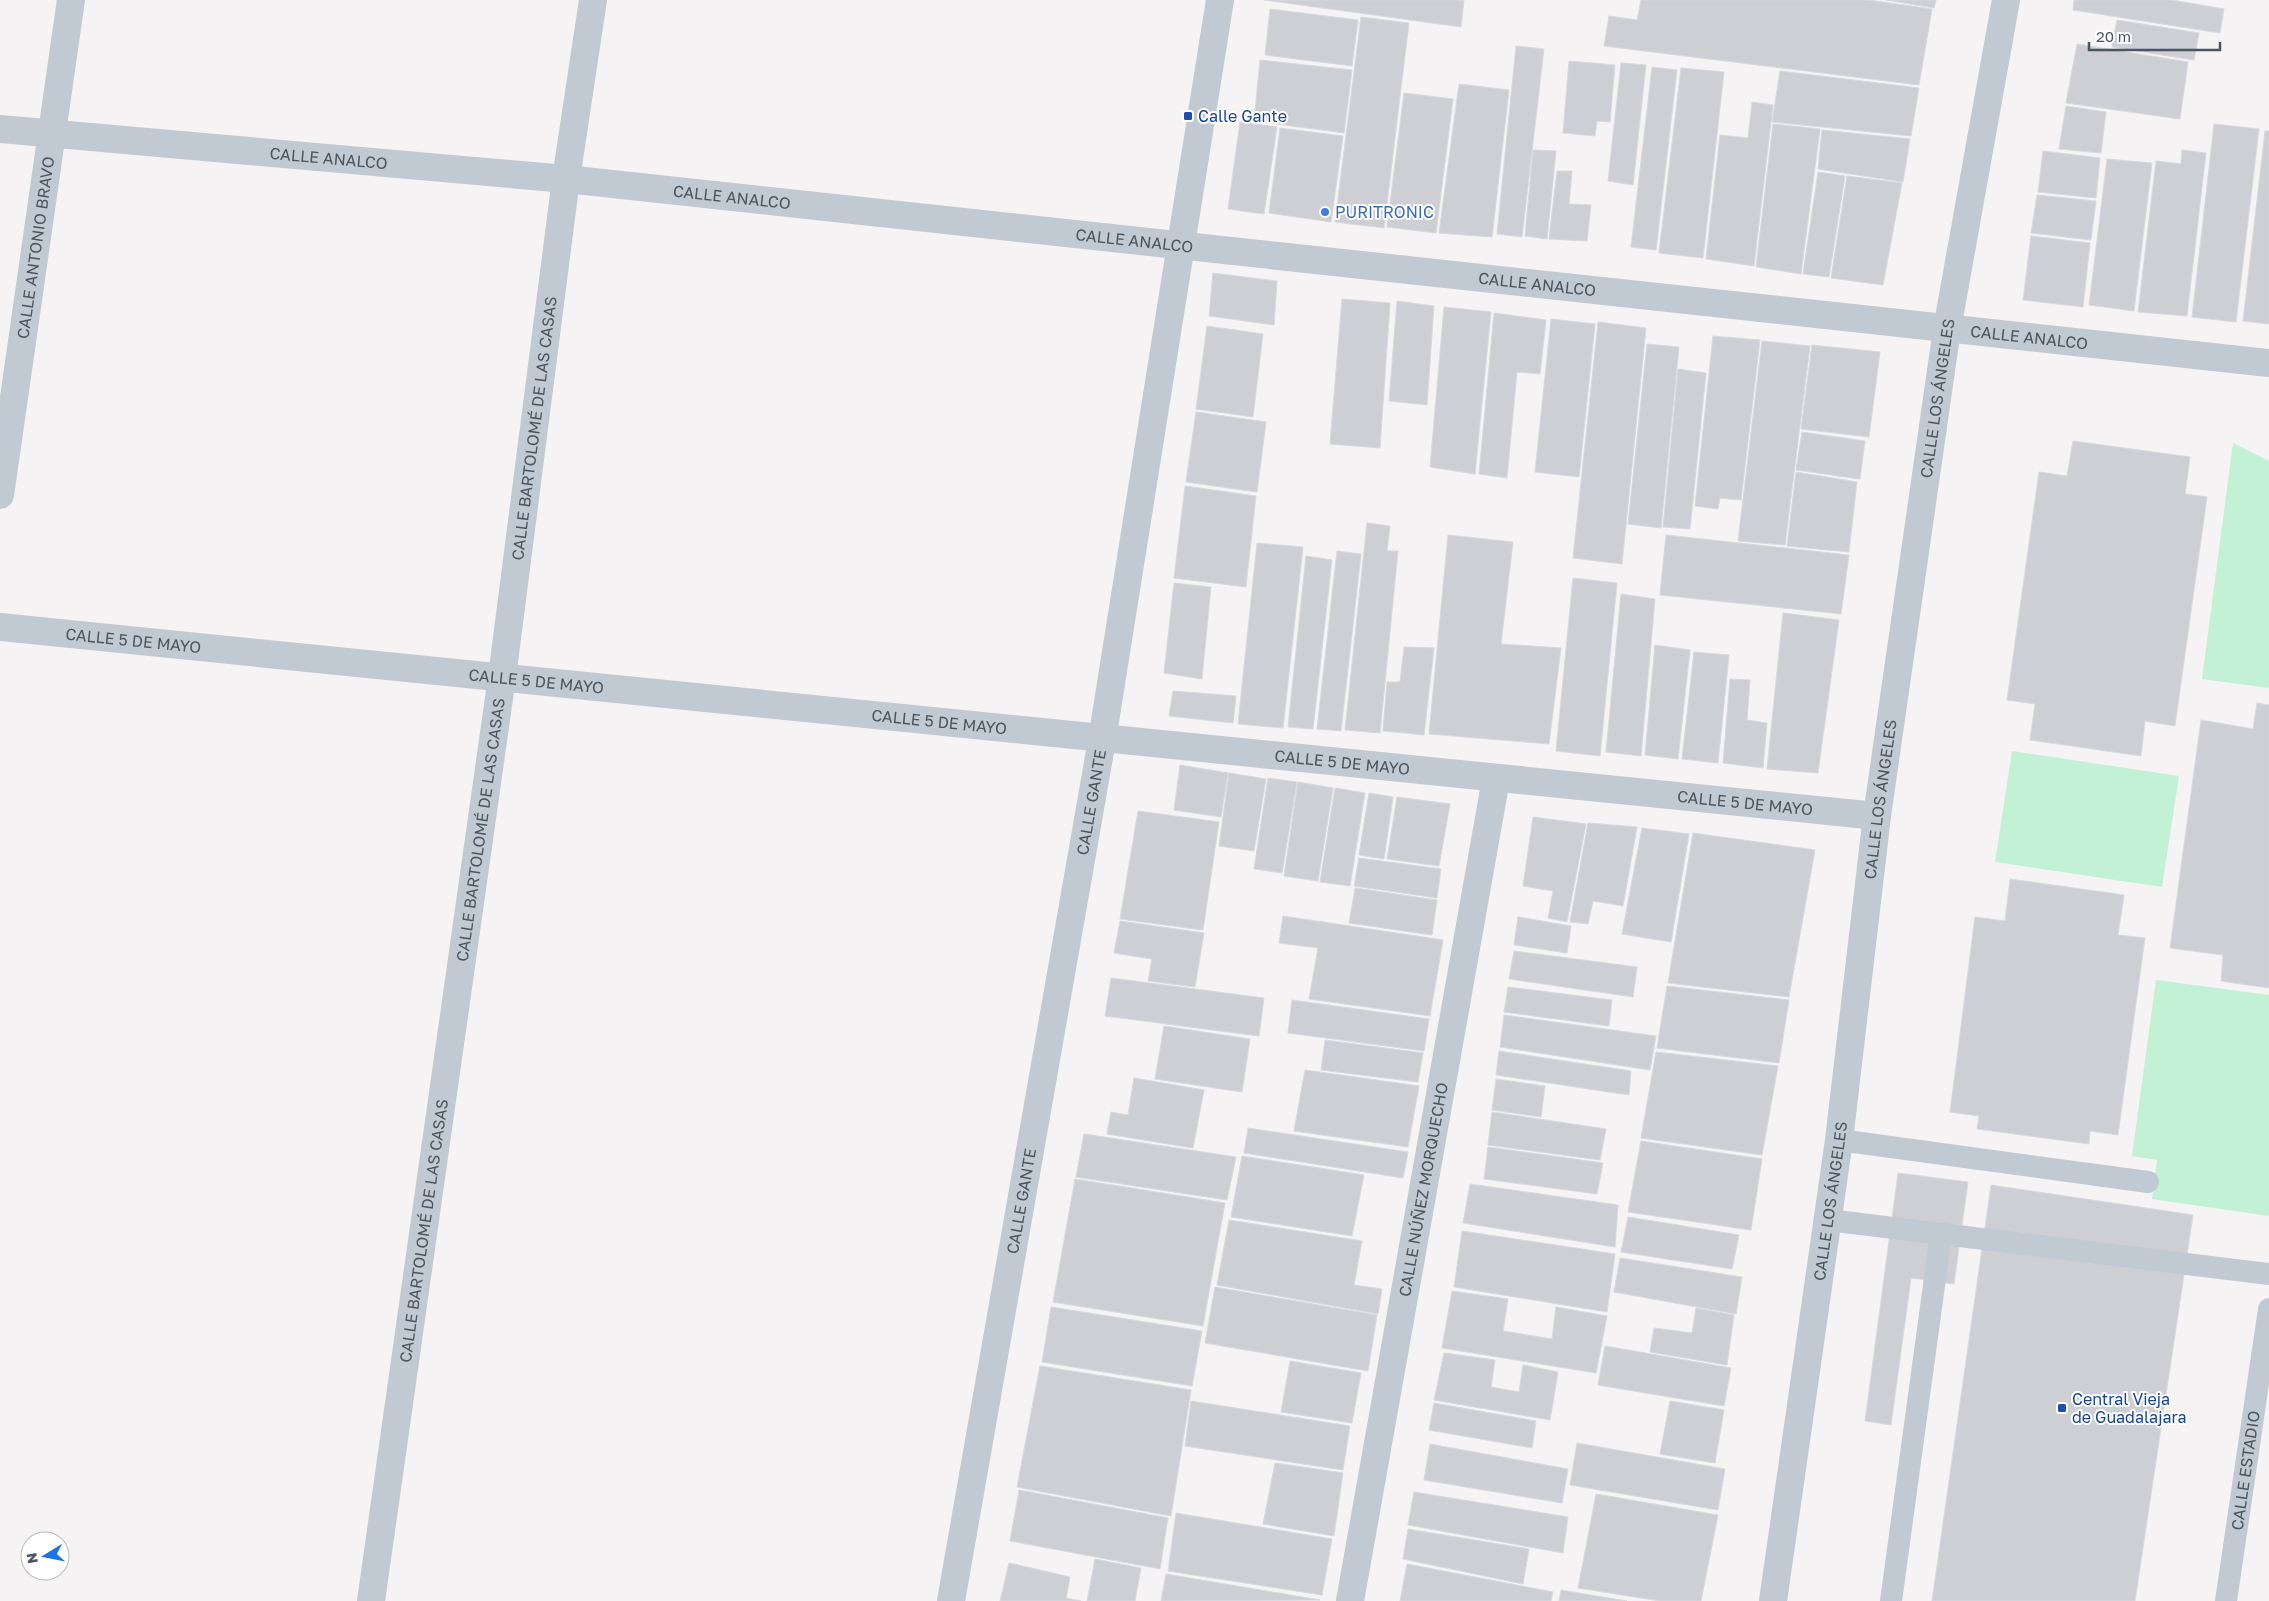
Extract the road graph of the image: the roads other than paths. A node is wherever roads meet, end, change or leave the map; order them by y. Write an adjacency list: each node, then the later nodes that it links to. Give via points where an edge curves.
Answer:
1 (71, 0): 6 (street, CALLE ANTONIO BRAVO)
2 (593, 0): 7 (street, CALLE BARTOLOMÉ DE LAS CASAS)
3 (1220, 0): 8 (street, CALLE GANTE)
4 (2006, 0): 9 (street, CALLE LOS ÁNGELES)
5 (0, 129): 6 (street, CALLE ANALCO)
6 (51, 134): 7 (street, CALLE ANALCO); 11 (street, CALLE ANTONIO BRAVO)
7 (566, 179): 8 (street, CALLE ANALCO); 13 (street, CALLE BARTOLOMÉ DE LAS CASAS)
8 (1183, 244): 9 (street, CALLE ANALCO); 14 (street, CALLE GANTE)
9 (1947, 329): 10 (street, CALLE ANALCO); 16 (street, CALLE LOS ÁNGELES)
10 (2264, 366)
11 (0, 494)
12 (0, 627): 13 (street, CALLE 5 DE MAYO)
13 (502, 677): 14 (street, CALLE 5 DE MAYO); 23 (street, CALLE BARTOLOMÉ DE LAS CASAS)
14 (1102, 740): 15 (street, CALLE 5 DE MAYO); 24 (street, CALLE GANTE)
15 (1496, 779): 16 (street, CALLE 5 DE MAYO); 25 (street, CALLE NÚÑEZ MORQUECHO)
16 (1877, 816): 17 (street, CALLE LOS ÁNGELES)
17 (1839, 1140): 18 (lane); 19 (street, CALLE LOS ÁNGELES)
18 (2148, 1182)
19 (1828, 1220): 20 (lane); 26 (street, CALLE LOS ÁNGELES)
20 (1941, 1234): 21 (lane); 27 (lane)
21 (2269, 1274)
22 (2269, 1310): 28 (lane, CALLE ESTADIO)
23 (371, 1601)
24 (951, 1601)
25 (1350, 1601)
26 (1773, 1601)
27 (1891, 1601)
28 (2226, 1601)

